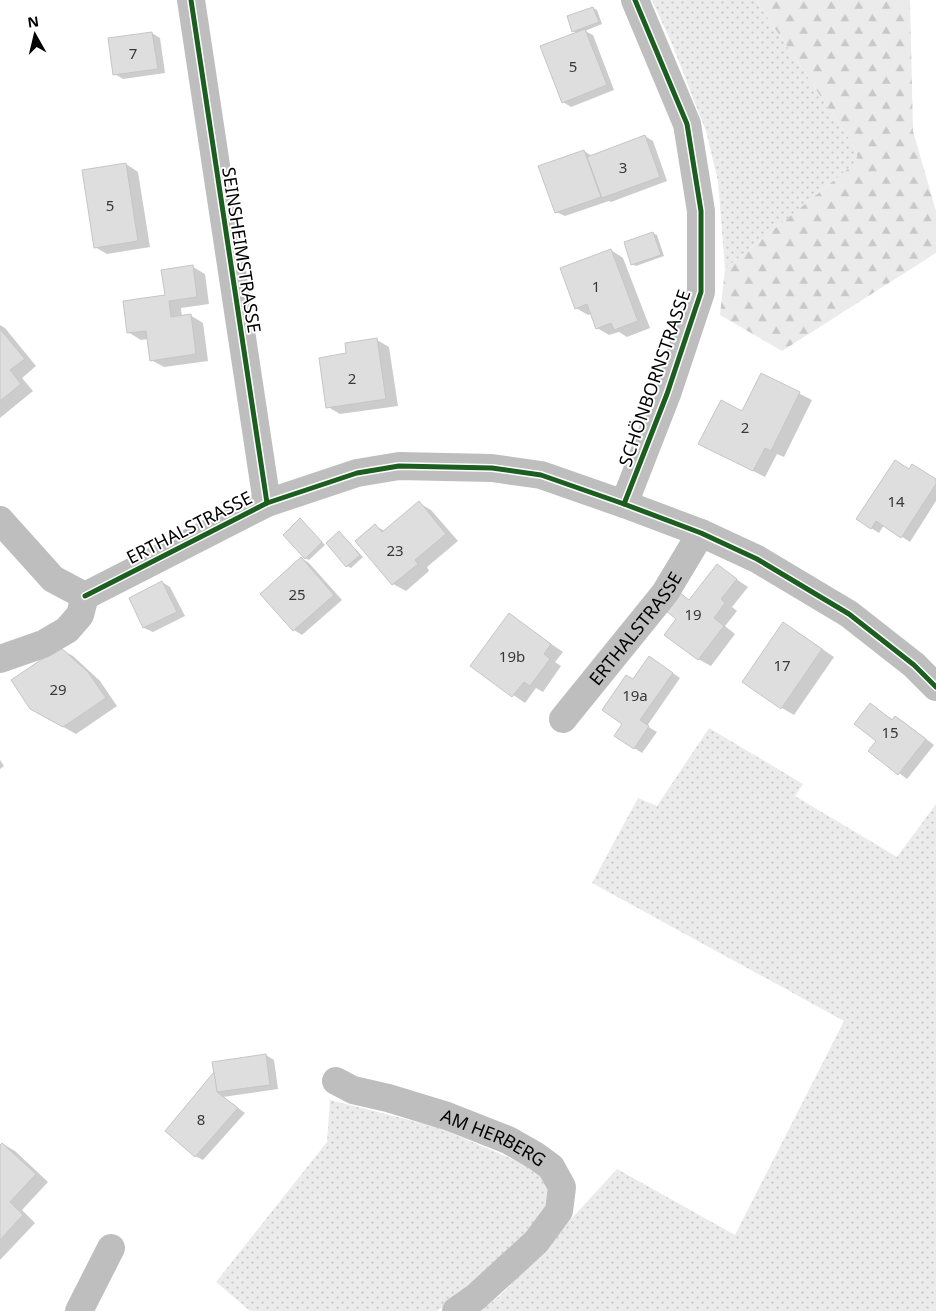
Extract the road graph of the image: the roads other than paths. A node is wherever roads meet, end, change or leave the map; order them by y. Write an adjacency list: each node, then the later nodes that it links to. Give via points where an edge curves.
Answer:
1 (191, 0): 3 (street, SEINSHEIMSTRASSE)
2 (635, 0): 4 (street, SCHÖNBORNSTRASSE, via 687,124 701,212 700,292 667,394)
3 (267, 503): 4 (street, ERTHALSTRASSE, via 357,474 399,466 492,468 541,475); 7 (street, ERTHALSTRASSE)
4 (624, 504): 6 (street, ERTHALSTRASSE)
5 (0, 520): 7 (street, via 53,579)
6 (701, 534): 9 (street, ERTHALSTRASSE, via 757,559 849,614 914,665); 10 (street, ERTHALSTRASSE, via 665,593)
7 (85, 596): 8 (street, via 80,615 67,630 43,644)
8 (0, 658)
9 (936, 687)
10 (563, 720)
11 (336, 1081): 14 (street, AM HERBERG, via 353,1090 447,1116 508,1140 551,1167 562,1187 559,1211 536,1242)
12 (111, 1248): 13 (street)
13 (79, 1311)
14 (456, 1311)

